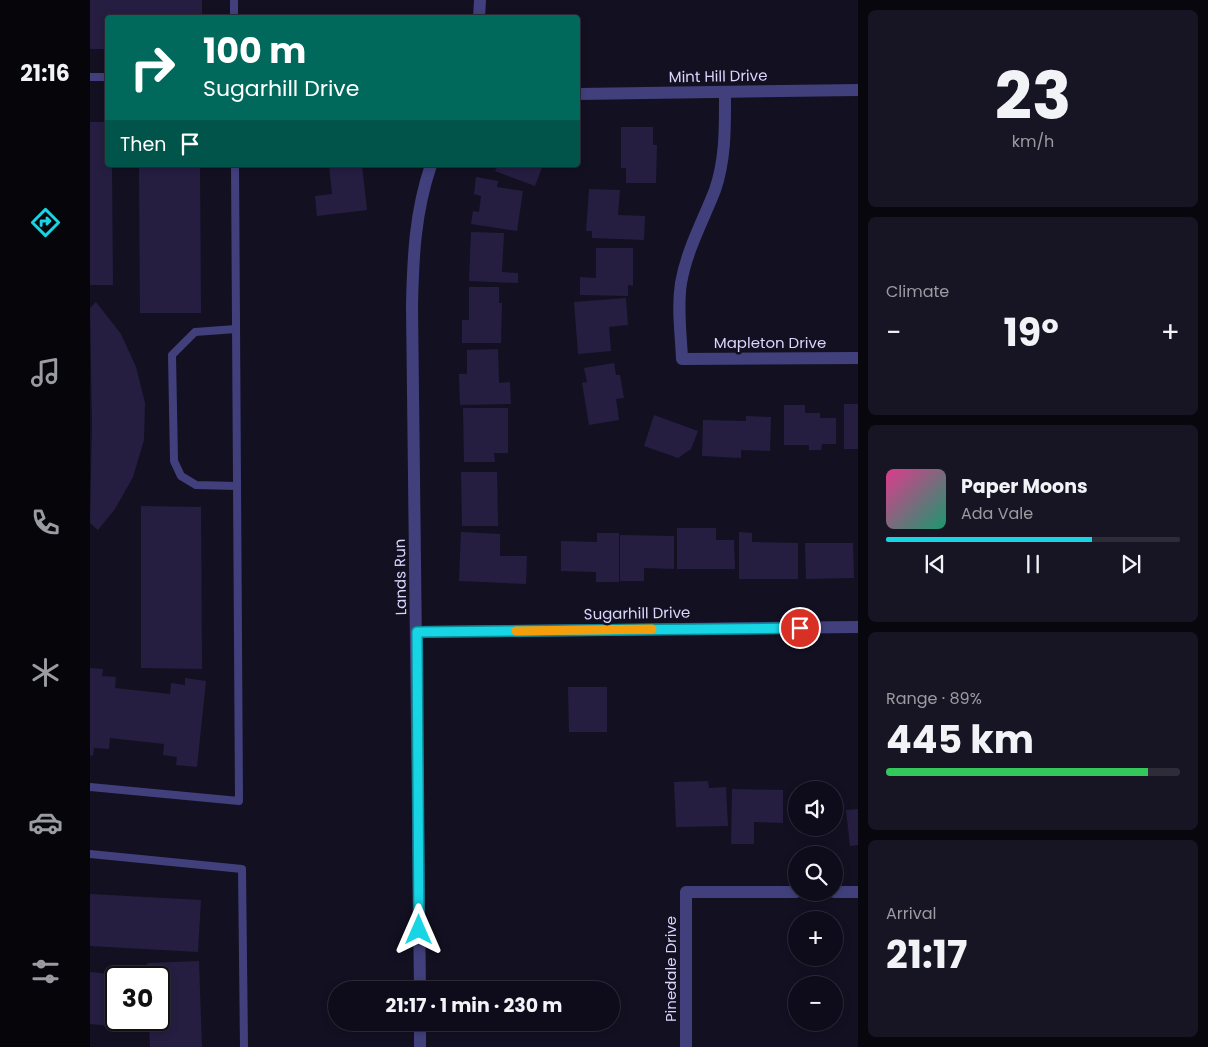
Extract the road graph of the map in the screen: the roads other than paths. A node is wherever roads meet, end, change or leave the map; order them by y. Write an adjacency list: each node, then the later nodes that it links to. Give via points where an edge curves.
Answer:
1 (234, 0): 3 (lane)
2 (480, 0): 4 (street)
3 (234, 15)
4 (479, 15)
5 (90, 77): 6 (lane)
6 (105, 77)
7 (858, 90): 8 (street, Mint Hill Drive)
8 (725, 92): 9 (street, Mint Hill Drive); 13 (street, Mapleton Drive, via 724,150 715,189 690,245 681,283 682,359)
9 (580, 94)
10 (235, 167): 12 (lane)
11 (430, 167): 16 (street, Lands Run, via 417,214 413,246)
12 (236, 329): 14 (lane); 14 (lane, via 194,332 172,355 174,461 177,469 181,476 196,484)
13 (858, 358)
14 (237, 486): 17 (lane, via 239,800)
15 (858, 627): 16 (street, Sugarhill Drive)
16 (417, 632): 22 (street, Lands Run)
17 (90, 787)
18 (90, 854): 24 (lane, via 242,869)
19 (788, 892): 26 (street, Pinedale Drive, via 686,892)
20 (843, 892): 21 (street)
21 (858, 892)
22 (420, 981)
23 (420, 1031): 25 (street)
24 (244, 1047)
25 (420, 1047)
26 (686, 1047)

